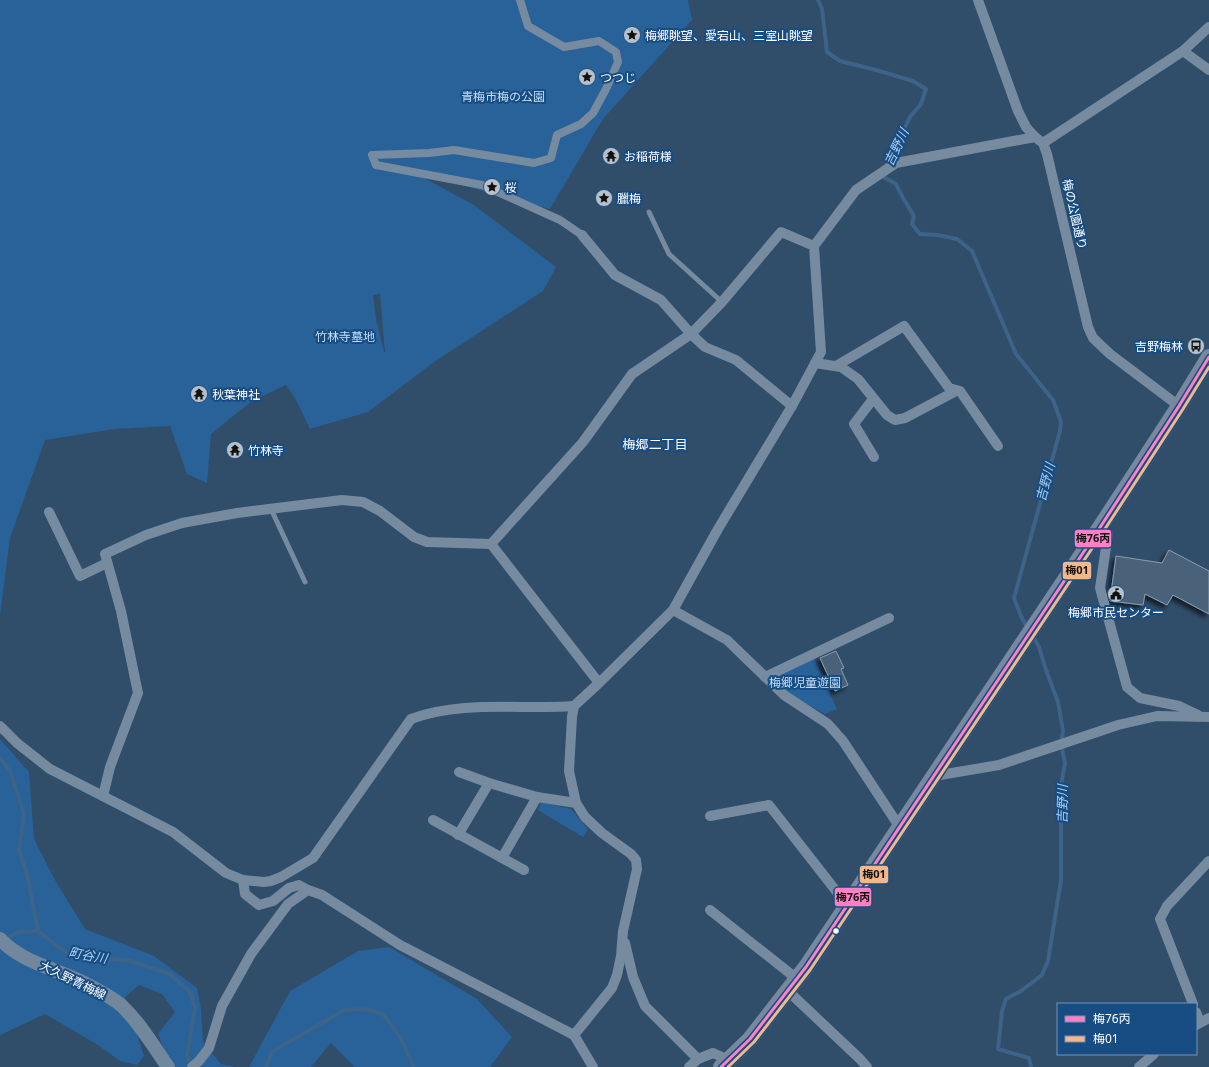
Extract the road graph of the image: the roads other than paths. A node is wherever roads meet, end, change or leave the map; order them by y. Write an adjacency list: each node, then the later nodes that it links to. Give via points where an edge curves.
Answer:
1 (520, 0): 8 (street, via 528,26 564,47 599,41 616,52 618,62 593,113 581,124 557,135 550,158 534,163 454,150 372,155 376,165 482,185 560,220)
2 (983, 1): 6 (street, 梅の公園通り, via 1003,72 1018,112 1026,127)
3 (1209, 27): 4 (street)
4 (1183, 51): 5 (street); 6 (street)
5 (1209, 70)
6 (1039, 140): 9 (street, via 896,163 856,190); 18 (street, 梅の公園通り, via 1050,167 1088,327 1093,338 1110,354)
7 (649, 212): 10 (lane, via 669,254)
8 (582, 235): 11 (street, via 615,275 660,300)
9 (814, 246): 10 (street, via 781,232); 13 (street, via 821,352)
10 (722, 302): 11 (street)
11 (691, 334): 17 (street, via 705,347 736,360); 24 (street, via 632,374 583,442)
12 (1209, 357): 18 (main road)
13 (816, 362): 14 (street); 17 (street)
14 (836, 366): 15 (street, via 904,326 949,388); 16 (street, via 841,366 858,379)
15 (956, 391): 16 (street, via 900,420 887,416); 19 (street, via 960,392)
16 (873, 399): 20 (street, via 854,424)
17 (792, 406): 27 (street)
18 (1179, 406): 23 (main road)
19 (998, 446)
20 (874, 457)
21 (271, 509): 24 (street, via 342,500 363,502 380,511 414,537 427,542); 25 (street, via 182,523 146,535 105,554); 26 (lane)
22 (49, 512): 25 (street, via 80,576)
23 (1099, 529): 32 (street, via 1108,534 1100,588 1126,687 1140,698 1179,706); 36 (main road)
24 (491, 544): 30 (street)
25 (108, 563): 38 (street, via 138,693 110,767)
26 (305, 582)
27 (672, 610): 29 (street, via 727,640); 30 (street)
28 (889, 618): 29 (street)
29 (765, 677): 43 (street, via 784,695 828,724 843,741)
30 (599, 683): 31 (street)
31 (574, 706): 40 (street, via 569,771); 48 (street, via 460,708 411,719 313,858 271,881)
32 (1205, 716): 33 (lane); 36 (street, via 1157,716 1118,725 999,765)
33 (1209, 724)
34 (0, 726): 38 (street, via 50,769)
35 (459, 772): 37 (street)
36 (934, 776): 43 (main road)
37 (489, 783): 39 (street); 44 (street)
38 (103, 796): 48 (street, via 173,832 226,873)
39 (537, 797): 40 (street); 45 (street)
40 (576, 803): 52 (street, via 585,817 636,860 637,869)
41 (710, 816): 50 (street, via 769,805)
42 (433, 820): 44 (street)
43 (899, 826): 50 (main road)
44 (458, 834): 45 (street)
45 (502, 858): 47 (street)
46 (1209, 861): 55 (street, via 1167,906 1160,919)
47 (524, 870)
48 (243, 880): 49 (street, via 245,894 258,905 273,901 289,888 299,885)
49 (308, 890): 56 (street, via 322,895 400,945); 60 (street, via 288,904 250,954 222,1006 209,1048)
50 (847, 905): 54 (main road)
51 (710, 910): 54 (street)
52 (622, 931): 56 (street, via 619,968 612,988); 58 (street, via 633,977 645,1006)
53 (3, 942): 61 (main road, 大久野青梅線, via 35,962 84,983 121,1005)
54 (792, 985): 59 (main road, via 750,1039); 64 (street)
55 (1193, 1003)
56 (574, 1035): 62 (street)
57 (1153, 1055): 65 (street)
58 (698, 1059): 59 (street, via 713,1053); 63 (street)
59 (725, 1063)
60 (196, 1064)
61 (168, 1067)
62 (593, 1067)
63 (689, 1067)
64 (867, 1067)
65 (1139, 1067)

